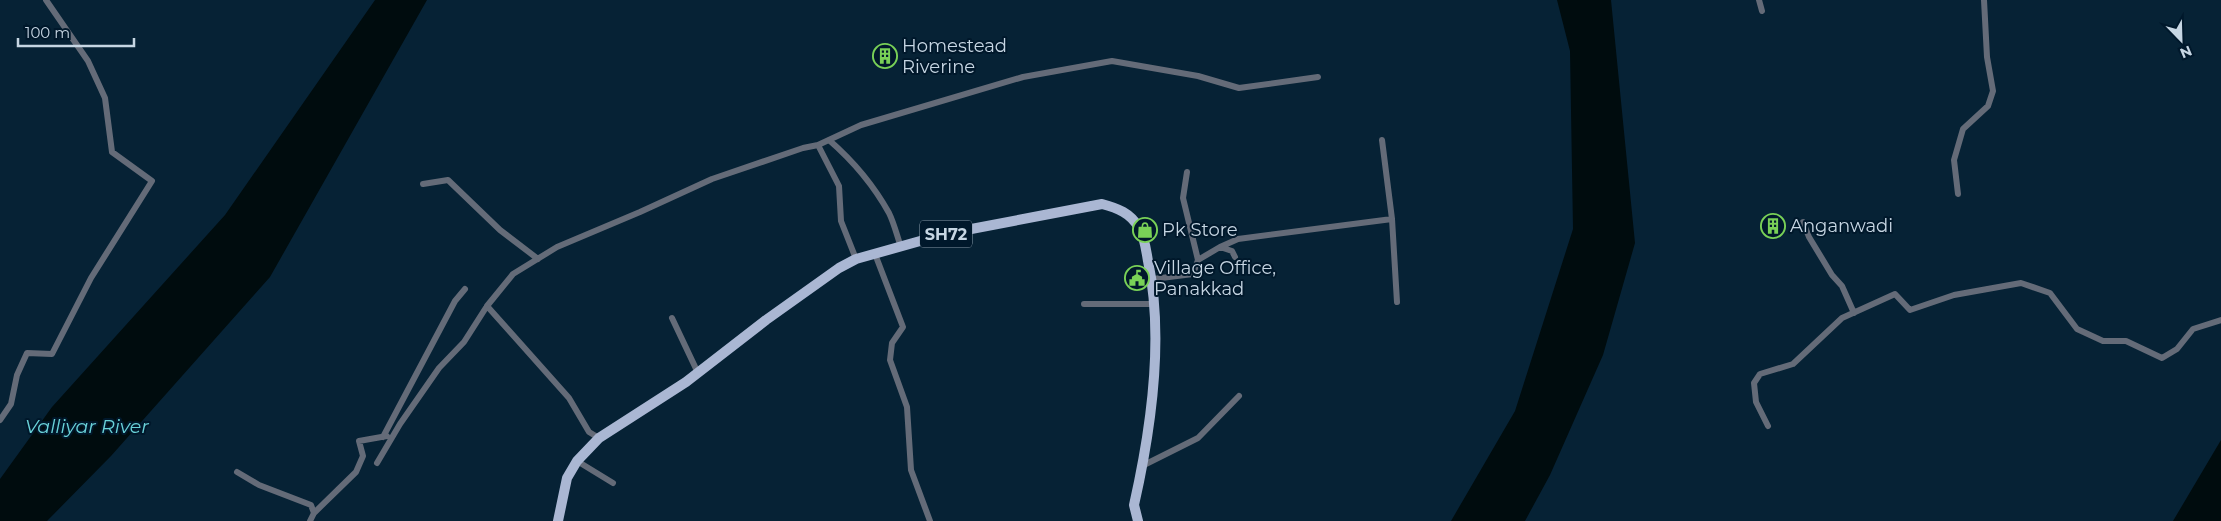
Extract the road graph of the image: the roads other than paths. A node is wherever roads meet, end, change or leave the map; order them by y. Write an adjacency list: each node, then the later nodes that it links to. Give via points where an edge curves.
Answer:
1 (46, 0): 32 (street, via 88,62 105,98 112,152 152,180 91,278 52,354 26,353 11,404)
2 (1758, 0): 4 (street)
3 (1984, 0): 11 (street, via 1987,57 1993,91 1988,106 1964,129 1954,160)
4 (1762, 11)
5 (1318, 77): 6 (street, via 1239,88 1198,76 1112,61 1023,77 862,125)
6 (829, 140): 8 (street); 14 (street, via 872,187 890,214)
7 (1382, 140): 12 (street)
8 (818, 144): 18 (street, via 712,179 557,247); 19 (street, via 839,186 841,221)
9 (1187, 172): 20 (street, via 1183,198)
10 (422, 184): 18 (street, via 448,180 500,230)
11 (1958, 194)
12 (1392, 218): 15 (street, via 1238,239); 23 (street)
13 (1803, 222): 27 (street, via 1832,275 1842,286)
14 (901, 247): 16 (main road, SH72); 21 (main road, SH72, via 945,234 1102,204 1120,209 1139,227)
15 (1220, 247): 17 (street, via 1232,251); 20 (street)
16 (875, 254): 19 (main road, SH72); 45 (street, via 903,327 892,343 890,360 907,407 911,470)
17 (1235, 257)
18 (538, 259): 26 (street, via 513,274)
19 (856, 259): 30 (main road, SH72, via 766,320)
20 (1198, 260): 21 (street, via 1193,274)
21 (1153, 279): 25 (main road, SH72)
22 (465, 289): 35 (street, via 455,301)
23 (1397, 302)
24 (1084, 304): 25 (street)
25 (1153, 304): 39 (main road, SH72, via 1155,355)
26 (487, 306): 34 (street, via 464,342 439,368); 36 (street, via 569,398 589,432)
27 (1854, 313): 29 (street, via 1894,294 1910,310 1954,295 2020,283 2050,294 2077,329 2104,340 2126,341 2162,358 2176,349 2193,329); 33 (street, via 1842,318 1793,364 1760,374 1754,383 1756,402)
28 (672, 318): 30 (street)
29 (2221, 320)
30 (698, 373): 36 (main road, SH72)
31 (1239, 396): 39 (street, via 1198,438)
32 (0, 420)
33 (1768, 426)
34 (394, 435): 35 (street); 38 (street)
35 (383, 437): 42 (street, via 359,441 363,456 356,472)
36 (599, 438): 37 (main road, SH72)
37 (577, 461): 41 (street); 44 (main road, SH72, via 567,478)
38 (377, 463)
39 (1142, 466): 46 (main road, SH72, via 1134,505)
40 (237, 472): 42 (street, via 310,506)
41 (614, 483)
42 (314, 513): 43 (street)
43 (310, 521)
44 (558, 521)
45 (930, 521)
46 (1138, 521)

